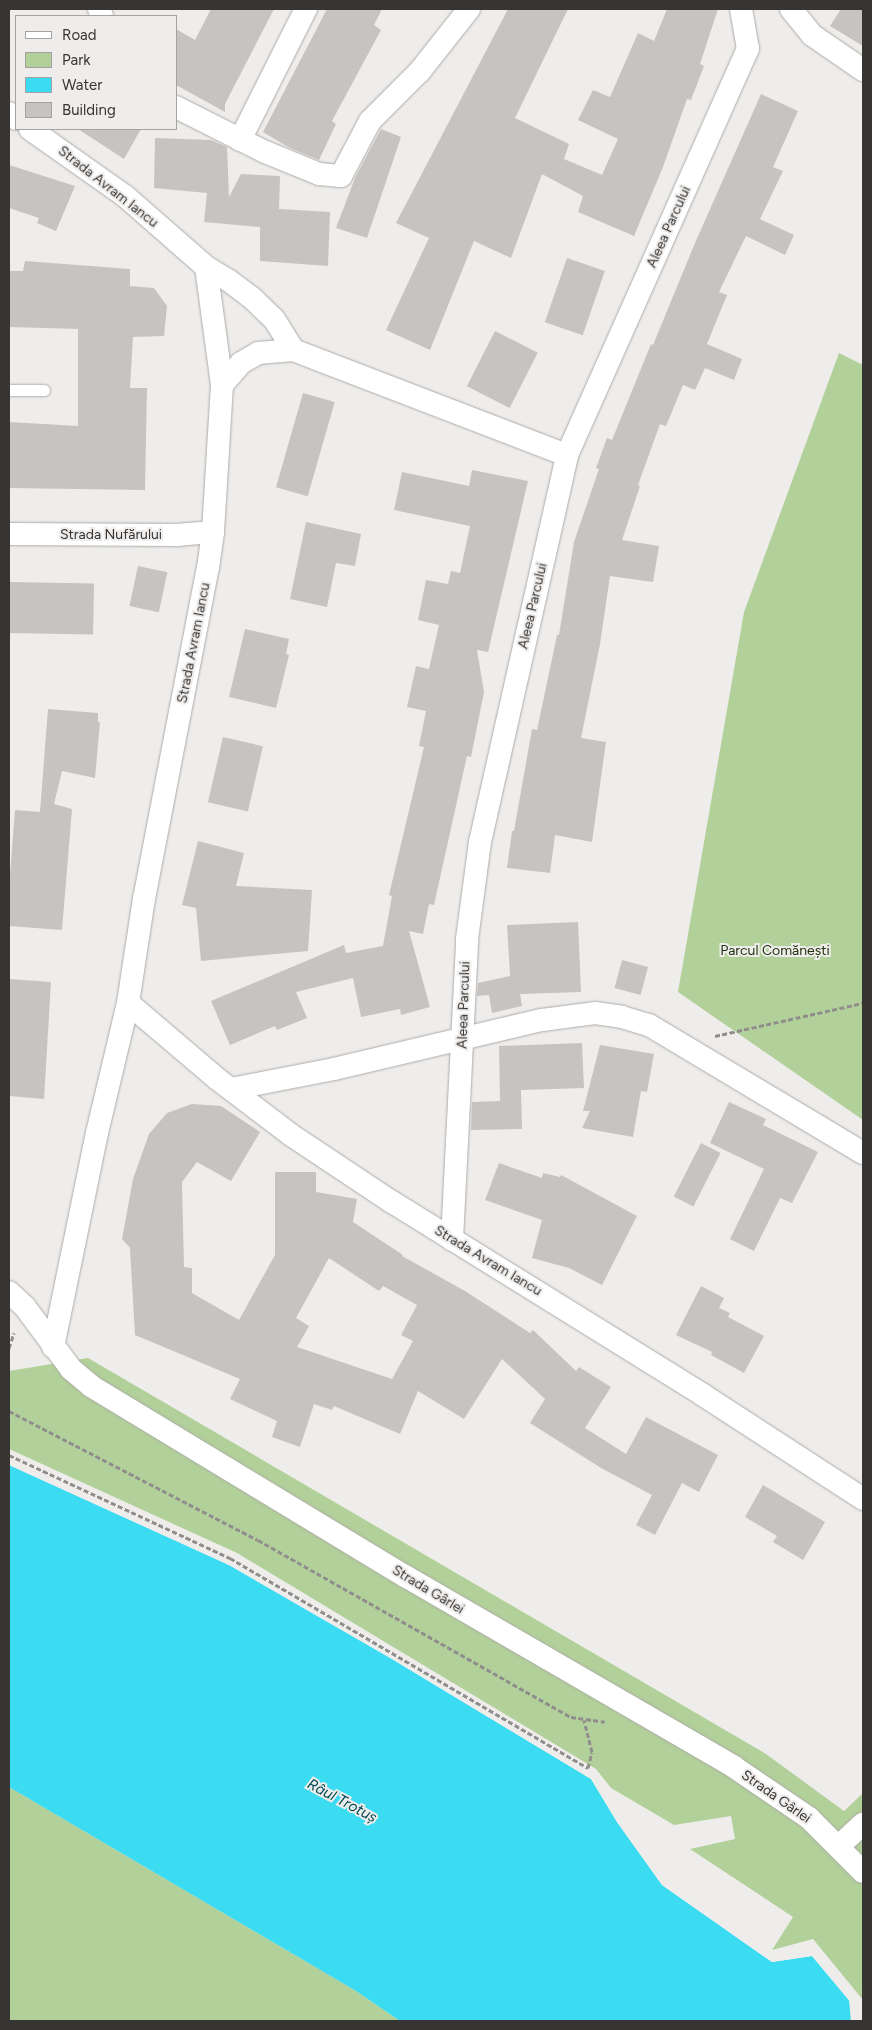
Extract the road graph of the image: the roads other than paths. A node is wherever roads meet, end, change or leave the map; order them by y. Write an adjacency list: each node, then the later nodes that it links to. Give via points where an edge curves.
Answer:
1 (306, 9): 8 (street)
2 (469, 9): 8 (street, via 420,71 370,121 341,176 319,174)
3 (741, 9): 14 (street, Aleea Parcului, via 748,50)
4 (791, 9): 5 (street, via 812,35)
5 (863, 70)
6 (178, 108): 8 (street)
7 (31, 130): 9 (street, Strada Avram Iancu, via 124,196)
8 (240, 140)
9 (206, 267): 10 (street, Strada Avram Iancu, via 228,280 267,313); 11 (street, Strada Avram Iancu)
10 (293, 350): 11 (street, via 258,353 241,363); 14 (street)
11 (222, 385): 15 (street, Strada Avram Iancu)
12 (9, 390): 13 (lane)
13 (44, 390)
14 (567, 455): 18 (street, Aleea Parcului, via 480,842 467,938)
15 (213, 532): 16 (street, Strada Nufărului, via 177,535); 17 (street, Strada Avram Iancu, via 144,899)
16 (9, 534)
17 (128, 1003): 19 (street, Strada Avram Iancu); 23 (street, Strada Avram Iancu, via 97,1133)
18 (463, 1037): 19 (street, via 334,1069); 20 (street, via 542,1020 595,1013 650,1025); 21 (street, Aleea Parcului)
19 (231, 1089): 21 (street, Strada Avram Iancu, via 291,1135)
20 (863, 1153)
21 (452, 1240): 24 (street, Strada Avram Iancu)
22 (9, 1292): 23 (street, Strada Gârlei, via 25,1307)
23 (53, 1347): 26 (street, Strada Gârlei, via 91,1386 413,1581 734,1767 808,1818)
24 (863, 1499)
25 (863, 1824): 26 (street)
26 (839, 1846): 27 (street, Strada Gârlei)
27 (863, 1872)

